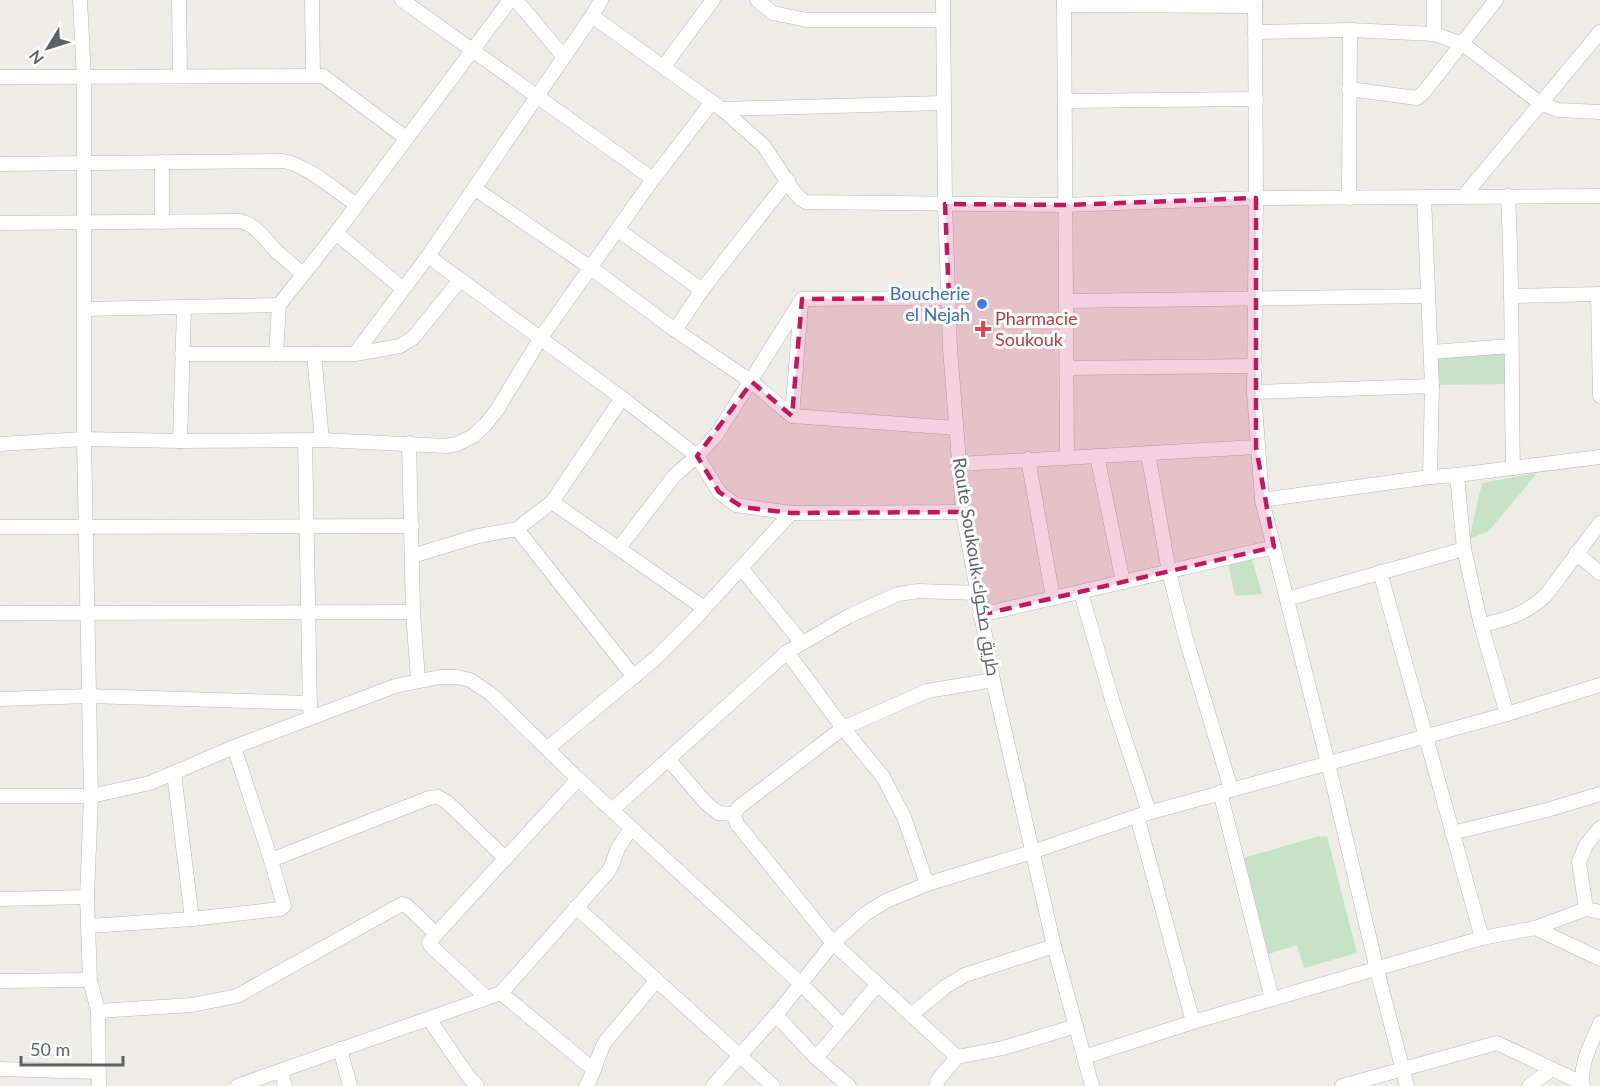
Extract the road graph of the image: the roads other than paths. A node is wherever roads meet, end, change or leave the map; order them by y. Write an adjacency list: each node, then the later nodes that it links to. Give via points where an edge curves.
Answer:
1 (80, 0): 28 (street)
2 (179, 0): 26 (street)
3 (312, 0): 25 (street)
4 (402, 0): 22 (street)
5 (510, 0): 22 (street)
6 (516, 0): 23 (street)
7 (601, 0): 15 (street)
8 (713, 0): 24 (street)
9 (757, 0): 16 (street, via 773,13 807,20)
10 (943, 0): 16 (street, Route Soukouk طريق صكوك)
11 (1434, 0): 20 (street)
12 (1496, 0): 21 (street)
13 (1064, 3): 14 (street); 32 (street)
14 (1255, 3): 18 (street)
15 (592, 16): 23 (street); 24 (street)
16 (942, 20): 34 (street, Route Soukouk طريق صكوك)
17 (1350, 30): 18 (street); 20 (street); 29 (street)
18 (1255, 32): 31 (street)
19 (1600, 32): 33 (street)
20 (1434, 34): 21 (street)
21 (1462, 44): 29 (street, via 1417,98); 33 (street)
22 (473, 51): 30 (street); 37 (street)
23 (564, 57): 30 (street)
24 (663, 66): 35 (street)
25 (312, 75): 26 (street); 37 (street, via 333,82)
26 (180, 76): 28 (street)
27 (0, 77): 28 (street)
28 (84, 78): 40 (street)
29 (1349, 89): 49 (street)
30 (537, 97): 41 (street); 43 (street)
31 (1256, 99): 32 (street); 48 (street)
32 (1065, 101): 52 (street)
33 (1540, 103): 36 (street, via 1558,110); 47 (street)
34 (943, 104): 35 (street); 50 (street, Route Soukouk طريق صكوك)
35 (717, 106): 41 (street); 42 (street, via 764,146)
36 (1600, 112)
37 (406, 138): 51 (street)
38 (162, 162): 40 (street); 51 (street, via 293,163); 54 (street)
39 (0, 164): 40 (street)
40 (83, 164): 53 (street)
41 (653, 179): 56 (street)
42 (788, 180): 50 (street, via 806,202); 63 (street)
43 (474, 188): 58 (street); 59 (street)
44 (1508, 196): 45 (street); 47 (street); 66 (street)
45 (1600, 196)
46 (1424, 197): 47 (street); 49 (street); 65 (street)
47 (1463, 197)
48 (1256, 198): 49 (street); 52 (street); 69 (street)
49 (1349, 198)
50 (945, 204): 52 (street); 67 (street, Route Soukouk طريق صكوك)
51 (357, 205): 57 (street)
52 (1065, 205): 70 (street)
53 (85, 222): 54 (street); 55 (street); 73 (street)
54 (162, 222): 60 (street, via 247,223)
55 (0, 223)
56 (618, 230): 59 (street); 63 (street)
57 (336, 233): 60 (street); 62 (street)
58 (428, 256): 61 (street); 62 (street)
59 (591, 268): 74 (street); 75 (street)
60 (303, 274): 71 (street)
61 (460, 280): 75 (street); 81 (street, via 407,342)
62 (402, 288): 81 (street)
63 (702, 290): 74 (street)
64 (1599, 294): 66 (street); 87 (street)
65 (1427, 296): 69 (street); 77 (street)
66 (1511, 296): 76 (street)
67 (949, 298): 68 (street); 90 (street, Route Soukouk طريق صكوك)
68 (802, 299): 84 (street); 89 (street)
69 (1255, 299): 70 (street); 82 (street)
70 (1067, 301): 83 (street)
71 (279, 305): 72 (street); 79 (street)
72 (184, 308): 73 (street); 78 (street)
73 (84, 309): 91 (street)
74 (675, 330): 84 (street)
75 (540, 339): 88 (street); 95 (street, via 497,410 473,436 446,446)
76 (1510, 346): 77 (street); 105 (street)
77 (1431, 352): 85 (street)
78 (182, 354): 79 (street); 93 (street)
79 (276, 354): 80 (street)
80 (314, 354): 81 (street); 92 (street)
81 (355, 354)
82 (1255, 366): 83 (street); 86 (street)
83 (1067, 368): 101 (street)
84 (752, 382): 89 (street); 99 (street)
85 (1432, 386): 86 (street); 107 (street)
86 (1254, 392): 97 (street)
87 (1600, 396)
88 (622, 398): 99 (street); 109 (street)
89 (792, 416): 90 (street)
90 (956, 428): 104 (street, Route Soukouk طريق صكوك)
91 (84, 439): 93 (street); 96 (street); 114 (street)
92 (322, 440): 94 (street); 95 (street)
93 (180, 441): 94 (street)
94 (305, 441): 113 (street)
95 (409, 443): 115 (street)
96 (0, 444)
97 (1256, 447): 98 (street); 108 (street)
98 (1148, 453): 100 (street); 124 (street)
99 (697, 456): 111 (street, via 720,492 736,505); 119 (street, via 674,476)
100 (1097, 456): 101 (street); 127 (street)
101 (1067, 457): 103 (street)
102 (1600, 457): 105 (street)
103 (1028, 459): 104 (street); 130 (street)
104 (959, 464): 110 (street, Route Soukouk طريق صكوك)
105 (1513, 468): 106 (street)
106 (1457, 475): 107 (street); 120 (street)
107 (1430, 477): 108 (street)
108 (1262, 500): 118 (street)
109 (552, 502): 117 (street); 119 (street)
110 (963, 512): 111 (street); 129 (street, Route Soukouk طريق صكوك)
111 (791, 513): 123 (street)
112 (1600, 523): 121 (street)
113 (307, 525): 114 (street); 115 (street); 133 (street)
114 (86, 526): 116 (street); 134 (street)
115 (412, 526): 122 (street)
116 (0, 527)
117 (517, 529): 122 (street); 141 (street)
118 (1274, 547): 124 (street); 131 (street)
119 (619, 548): 132 (street)
120 (1464, 549): 125 (street); 138 (street)
121 (1576, 554): 126 (street); 138 (street, via 1531,609)
122 (412, 556): 135 (street)
123 (741, 568): 132 (street); 139 (street)
124 (1168, 572): 127 (street); 158 (street)
125 (1380, 572): 131 (street); 151 (street)
126 (1600, 573)
127 (1123, 582): 128 (street)
128 (1081, 592): 130 (street); 164 (street)
129 (976, 593): 137 (street, Route Soukouk طريق صكوك); 139 (street, via 898,594)
130 (1053, 598): 137 (street)
131 (1287, 599): 155 (street)
132 (704, 608): 141 (street)
133 (307, 611): 134 (street); 135 (street); 147 (street)
134 (88, 612): 136 (street); 145 (street)
135 (413, 612): 142 (street)
136 (0, 614)
137 (980, 615): 143 (street, Route Soukouk طريق صكوك)
138 (1481, 625): 148 (street)
139 (802, 643): 140 (street)
140 (787, 652): 150 (street); 154 (street)
141 (634, 677): 153 (street)
142 (418, 680): 149 (street); 153 (street, via 470,680 491,694)
143 (993, 680): 150 (street, via 927,691); 168 (street, Route Soukouk طريق صكوك)
144 (1599, 689): 148 (street)
145 (88, 696): 146 (street); 147 (street); 161 (street)
146 (0, 699)
147 (310, 703): 149 (street)
148 (1507, 714): 151 (street)
149 (310, 718): 152 (street)
150 (843, 728): 163 (street); 171 (street, via 891,790)
151 (1425, 737): 155 (street); 167 (street)
152 (234, 747): 156 (street); 170 (street)
153 (548, 748): 157 (street)
154 (668, 759): 162 (street); 163 (street, via 718,813)
155 (1328, 763): 158 (street); 184 (street)
156 (174, 773): 161 (street, via 150,783); 176 (street)
157 (578, 779): 162 (street); 169 (street)
158 (1225, 790): 164 (street); 192 (street)
159 (1600, 794): 167 (street)
160 (0, 796): 161 (street)
161 (91, 796): 172 (street)
162 (612, 810): 165 (street)
163 (734, 814): 181 (street, via 737,824)
164 (1143, 814): 168 (street); 197 (street)
165 (631, 828): 174 (street, via 611,867); 188 (street)
166 (1600, 828): 175 (street, via 1579,862)
167 (1452, 833): 180 (street)
168 (1032, 852): 171 (street); 182 (street, Route Soukouk طريق صكوك)
169 (506, 859): 170 (street, via 438,797); 179 (street)
170 (272, 860): 176 (street, via 282,908)
171 (927, 884): 181 (street, via 865,914)
172 (87, 897): 173 (street); 177 (street)
173 (0, 899)
174 (576, 907): 186 (street); 190 (street)
175 (1593, 911): 178 (street)
176 (192, 919): 177 (street)
177 (89, 926): 185 (street)
178 (1535, 928): 180 (street); 183 (street)
179 (436, 934): 191 (street, via 429,942 431,946); 193 (street, via 402,904 237,996 192,1005)
180 (1482, 938): 184 (street)
181 (834, 943): 188 (street); 189 (street)
182 (1054, 946): 195 (street, via 965,975); 200 (street, Route Soukouk طريق صكوك)
183 (1600, 959)
184 (1377, 970): 192 (street); 206 (street)
185 (90, 980): 187 (street); 193 (street)
186 (657, 980): 202 (street); 209 (street, via 605,1042)
187 (0, 981)
188 (801, 984): 194 (street); 199 (street)
189 (878, 984): 195 (street); 199 (street)
190 (501, 993): 191 (street); 209 (street)
191 (487, 999): 196 (street)
192 (1272, 999): 197 (street)
193 (99, 1011): 211 (street)
194 (776, 1015): 202 (street); 205 (street)
195 (911, 1015): 203 (street)
196 (429, 1019): 201 (street); 216 (street)
197 (1193, 1022): 204 (street)
198 (1600, 1023): 212 (street, via 1585,1060)
199 (843, 1026): 205 (street)
200 (1076, 1026): 203 (street); 204 (street, Route Soukouk طريق صكوك)
201 (340, 1049): 210 (street); 215 (street)
202 (740, 1054): 218 (street); 219 (street)
203 (957, 1057): 221 (street)
204 (1084, 1057): 222 (street, Route Soukouk طريق صكوك)
205 (816, 1058): 220 (street)
206 (1402, 1068): 208 (street, via 1497,1043); 223 (street); 224 (street)
207 (0, 1069): 211 (street)
208 (1552, 1069): 212 (street); 225 (street)
209 (594, 1070): 217 (street)
210 (280, 1071): 213 (street); 214 (street)
211 (98, 1079)
212 (1582, 1084)
213 (237, 1086)
214 (285, 1086)
215 (350, 1086)
216 (477, 1086)
217 (585, 1086)
218 (712, 1086)
219 (773, 1086)
220 (849, 1086)
221 (936, 1086)
222 (1092, 1086)
223 (1342, 1086)
224 (1407, 1086)
225 (1529, 1086)

